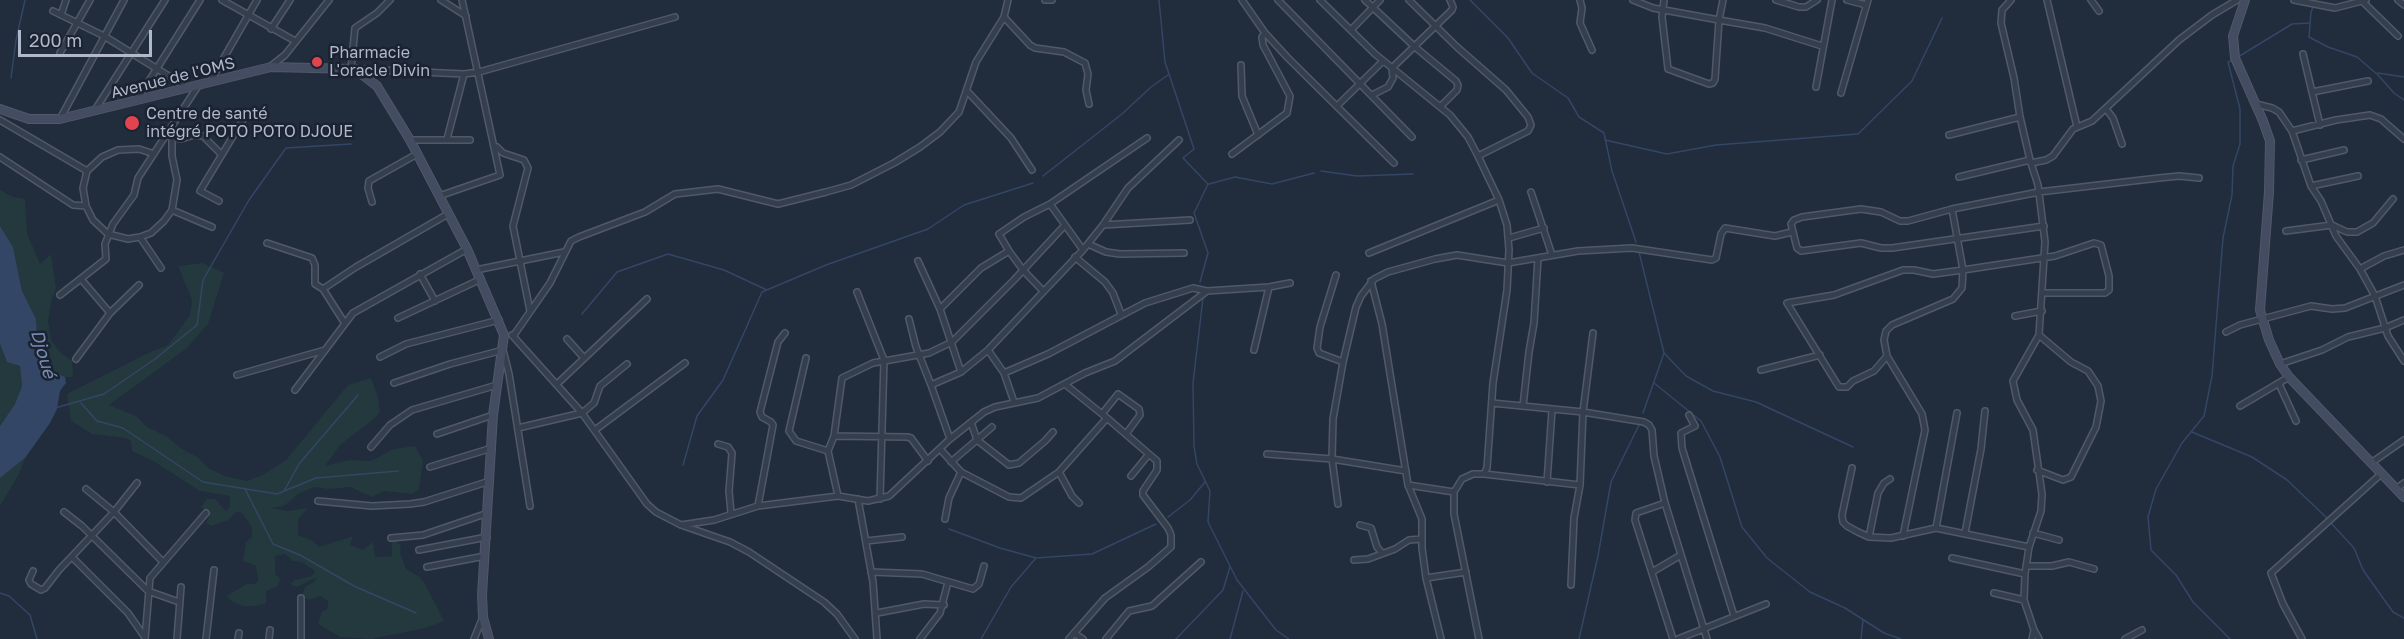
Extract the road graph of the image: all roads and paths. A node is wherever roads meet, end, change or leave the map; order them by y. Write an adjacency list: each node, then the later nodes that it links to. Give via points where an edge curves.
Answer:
1 (66, 0): 46 (street)
2 (90, 0): 52 (street)
3 (124, 0): 57 (street)
4 (165, 0): 63 (street)
5 (200, 0): 69 (street)
6 (222, 0): 47 (street)
7 (257, 0): 47 (street)
8 (290, 0): 54 (street)
9 (329, 0): 59 (street)
10 (390, 0): 71 (street, via 355,28)
11 (441, 0): 48 (street)
12 (462, 0): 48 (street)
13 (1008, 0): 50 (street)
14 (1045, 0): 15 (street)
15 (1052, 0)
16 (1242, 0): 56 (street)
17 (1278, 0): 76 (street)
18 (1320, 0): 55 (street)
19 (1365, 0): 42 (street)
20 (1380, 0): 42 (street)
21 (1408, 0): 53 (street)
22 (1450, 0): 53 (street, via 1452,10)
23 (1580, 0): 62 (street, via 1580,23)
24 (1633, 0): 43 (street)
25 (1664, 0): 43 (street)
26 (1723, 0): 51 (street)
27 (1776, 0): 39 (street)
28 (1817, 0): 39 (street, via 1806,7)
29 (1832, 0): 60 (street)
30 (1847, 0): 40 (street)
31 (2011, 0): 92 (street, via 2002,10 2001,22)
32 (2047, 0): 97 (street)
33 (2091, 0): 44 (street)
34 (2237, 0): 89 (street, via 2185,35)
35 (2245, 0): 86 (street, via 2235,28 2234,46 2239,68)
36 (2294, 0): 38 (street, via 2335,8)
37 (2398, 0): 41 (street)
38 (2364, 1): 58 (street)
39 (1790, 2)
40 (1867, 3): 82 (street)
41 (2404, 5)
42 (1373, 8): 55 (street); 61 (street)
43 (1662, 9): 51 (street); 51 (street, via 1668,69 1708,84 1715,79)
44 (2099, 10)
45 (53, 11): 46 (street)
46 (61, 15): 52 (street)
47 (248, 16): 54 (street); 75 (street)
48 (466, 16): 72 (street)
49 (675, 17): 72 (street)
50 (1004, 17): 80 (street, via 976,62); 85 (street, via 1035,48 1064,52 1085,63)
51 (1719, 20): 60 (street, via 1773,30)
52 (78, 22): 57 (street); 64 (street)
53 (1434, 26): 61 (street); 117 (street, via 1506,90 1531,125 1528,131)
54 (271, 29): 59 (street)
55 (1351, 30): 66 (street)
56 (1265, 33): 87 (street); 100 (street, via 1263,45 1290,96 1287,113)
57 (104, 36): 63 (street); 94 (street)
58 (2398, 36)
59 (295, 41): 68 (street)
60 (1822, 46): 78 (street)
61 (1415, 47): 70 (street); 88 (street, via 1458,85)
62 (1592, 50)
63 (130, 52): 69 (street); 91 (street)
64 (60, 53)
65 (2303, 54): 81 (street)
66 (1383, 61): 70 (street); 76 (street)
67 (1241, 65): 100 (street, via 1242,96)
68 (271, 67): 71 (street, Avenue de l'OMS); 75 (street, Avenue de l'OMS)
69 (158, 68): 79 (street); 84 (street)
70 (1392, 68): 83 (street, via 1393,78 1388,87); 88 (street)
71 (353, 69): 73 (street); 107 (street, via 377,86)
72 (479, 72): 73 (street); 110 (street)
73 (464, 74): 105 (street)
74 (2368, 81): 81 (street)
75 (209, 83): 77 (street, Avenue de l'OMS)
76 (1359, 84): 83 (street); 87 (street)
77 (198, 86): 79 (street, Avenue de l'OMS); 99 (street)
78 (1816, 87)
79 (188, 88): 84 (street, Avenue de l'OMS)
80 (967, 91): 122 (street, via 1011,138); 159 (street, via 958,112 940,132 894,163 851,184 778,204 718,189 675,194 645,212 571,241)
81 (2312, 92): 96 (street)
82 (1840, 93)
83 (1372, 95): 102 (street)
84 (137, 101): 91 (street, Avenue de l'OMS)
85 (1089, 104)
86 (2256, 104): 98 (street, via 2279,112); 200 (street, via 2267,131 2271,156 2260,310)
87 (1337, 106): 121 (street)
88 (1441, 106): 117 (street, via 1468,137)
89 (2106, 108): 97 (street, via 2088,124); 111 (street)
90 (0, 109): 94 (street, Avenue de l'OMS, via 28,118)
91 (95, 111): 94 (street, Avenue de l'OMS)
92 (2020, 117): 101 (street); 120 (street)
93 (244, 118): 114 (street)
94 (60, 119)
95 (0, 120): 123 (street)
96 (2320, 125): 98 (street); 106 (street, via 2370,115 2381,119)
97 (2077, 127): 120 (street, via 2067,134 2053,156)
98 (2292, 131): 119 (street)
99 (167, 132): 103 (street); 113 (street)
100 (1258, 135): 116 (street)
101 (1949, 135)
102 (1412, 137)
103 (172, 138): 114 (street, via 203,136); 138 (street, via 177,180)
104 (1147, 138): 135 (street)
105 (447, 139): 107 (street); 108 (street)
106 (2404, 139)
107 (410, 140): 115 (street)
108 (471, 140)
109 (1179, 140): 142 (street, via 1128,188)
110 (494, 141): 130 (street, via 500,175); 167 (street, via 502,153 524,160 528,168 513,221)
111 (2122, 144)
112 (2344, 150): 119 (street)
113 (154, 154): 123 (street, via 139,149 118,150 102,157); 149 (street, via 138,178 134,195)
114 (221, 154): 133 (street, via 200,191)
115 (417, 154): 130 (street); 134 (street, via 369,181)
116 (1232, 154)
117 (1478, 156): 132 (street)
118 (0, 157): 136 (street, via 72,205)
119 (2301, 160): 127 (street)
120 (2030, 161): 125 (street); 129 (street)
121 (1394, 163)
122 (1032, 170)
123 (87, 171): 136 (street, via 83,188)
124 (2358, 176): 127 (street)
125 (1959, 177)
126 (2199, 178): 129 (street, via 2179,176)
127 (2311, 186): 143 (street)
128 (1531, 192): 146 (street)
129 (2039, 192): 137 (street); 144 (street)
130 (439, 195): 139 (street)
131 (2392, 199): 143 (street, via 2378,218 2361,231 2347,232)
132 (1499, 200): 151 (street); 161 (street)
133 (219, 201)
134 (372, 202)
135 (1050, 204): 141 (street); 158 (street, via 999,234)
136 (86, 206): 149 (street, via 93,220)
137 (1952, 209): 148 (street, via 1908,221 1870,209 1811,216 1792,221); 152 (street)
138 (172, 210): 145 (street); 150 (street, via 156,228)
139 (448, 214): 155 (street); 183 (street)
140 (1190, 220): 142 (street)
141 (1065, 225): 156 (street); 172 (street)
142 (1104, 225): 154 (street)
143 (2332, 225): 147 (street); 170 (street)
144 (2044, 226): 152 (street); 164 (street)
145 (212, 227)
146 (1544, 228): 151 (street); 162 (street)
147 (2286, 231)
148 (1792, 232): 152 (street, via 1801,251 1861,243 1881,249); 162 (street, via 1774,236 1725,228 1712,260 1632,248)
149 (108, 234): 150 (street, via 128,239); 176 (street, via 106,259)
150 (140, 237): 169 (street)
151 (1509, 238): 168 (street)
152 (1959, 239): 173 (street)
153 (267, 243): 183 (street, via 312,258 315,284)
154 (1088, 244): 156 (street); 160 (street, via 1120,254)
155 (467, 249): 171 (street); 174 (street)
156 (1083, 250): 163 (street)
157 (2404, 250): 170 (street)
158 (1009, 251): 172 (street); 192 (street, via 981,268)
159 (564, 252): 167 (street); 193 (street, via 550,283)
160 (1184, 253)
161 (1369, 253)
162 (1552, 255): 165 (street)
163 (1076, 257): 184 (street); 196 (street, via 1105,282)
164 (2044, 257): 173 (street); 187 (street); 187 (street, via 2099,243 2111,286 2105,293)
165 (1538, 258): 168 (street); 244 (street, via 1534,323)
166 (918, 261): 192 (street)
167 (520, 262): 171 (street); 193 (street)
168 (1508, 262): 178 (street, via 1447,256 1388,272); 243 (street)
169 (161, 268)
170 (2360, 269): 189 (street)
171 (476, 270): 177 (street)
172 (1023, 270): 184 (street); 212 (street)
173 (1963, 270): 218 (street, via 1933,274 1903,270 1834,295 1787,303); 219 (street, via 1962,288 1953,299 1886,331)
174 (420, 274): 191 (street); 203 (street, via 370,302)
175 (1336, 275): 226 (street, via 1317,348 1319,353)
176 (81, 279): 188 (street); 195 (street)
177 (481, 279): 191 (street); 201 (street)
178 (1371, 281): 226 (street, via 1356,308); 282 (street)
179 (1290, 283): 182 (street)
180 (139, 285): 195 (street)
181 (2404, 285): 189 (street)
182 (1269, 287): 185 (street); 216 (street)
183 (323, 289): 203 (street)
184 (1044, 291): 215 (street)
185 (1207, 291): 196 (street, via 1193,288); 240 (street, via 1129,352)
186 (856, 292): 225 (street)
187 (2043, 292): 194 (street)
188 (60, 295)
189 (2375, 296): 200 (street, via 2339,309 2311,306); 204 (street)
190 (647, 299): 221 (street)
191 (435, 301): 198 (street)
192 (940, 309): 212 (street)
193 (530, 311): 209 (street)
194 (2042, 311): 197 (street); 210 (street)
195 (110, 313): 223 (street)
196 (1121, 314): 232 (street)
197 (2015, 316)
198 (398, 318)
199 (909, 319): 217 (street)
200 (2263, 319): 205 (street); 229 (street)
201 (499, 320): 208 (street); 220 (street, via 406,344)
202 (2404, 320): 204 (street)
203 (344, 322): 213 (street)
204 (2385, 328): 224 (street); 229 (street, via 2348,337)
205 (2226, 332)
206 (785, 333): 307 (street, via 778,342 760,412 773,426)
207 (1593, 333): 248 (street)
208 (504, 335): 209 (street); 214 (street)
209 (514, 335): 236 (street)
210 (2039, 335): 281 (street, via 2013,381 2017,400 2033,429); 281 (street, via 2088,371 2101,400 2100,416 2071,477 2063,480)
211 (567, 339): 221 (street)
212 (952, 342): 217 (street); 231 (street)
213 (327, 350): 233 (street); 241 (street)
214 (503, 350): 235 (street); 238 (street); 258 (street)
215 (988, 350): 231 (street); 232 (street)
216 (1254, 350)
217 (919, 355): 225 (street); 239 (street)
218 (1820, 355): 219 (street, via 1842,388 1874,371); 230 (street)
219 (1887, 356): 323 (street, via 1922,414 1925,430)
220 (380, 357)
221 (584, 358): 236 (street)
222 (806, 358): 272 (street, via 789,431 796,441)
223 (76, 359)
224 (2404, 359)
225 (884, 360): 263 (street, via 842,378); 264 (street)
226 (1342, 362): 275 (street, via 1333,419)
227 (685, 363): 259 (street)
228 (627, 364): 249 (street, via 600,386 594,403)
229 (2280, 364): 234 (street)
230 (1761, 370)
231 (961, 372): 239 (street)
232 (1004, 373): 242 (street)
233 (237, 375)
234 (2289, 377): 237 (street); 278 (street)
235 (394, 383)
236 (557, 384): 249 (street)
237 (2279, 384): 245 (street); 255 (street)
238 (497, 385): 252 (street); 269 (street, via 412,410 390,425)
239 (931, 385): 265 (street)
240 (1066, 385): 242 (street, via 1038,398); 251 (street)
241 (295, 390)
242 (1014, 402): 256 (street, via 984,412)
243 (1492, 403): 244 (street); 285 (street)
244 (1522, 406): 246 (street)
245 (2240, 406)
246 (1552, 410): 248 (street); 290 (street)
247 (1985, 411): 317 (street)
248 (1583, 412): 294 (street); 304 (street, via 1649,425)
249 (582, 413): 258 (street); 259 (street)
250 (1957, 413): 316 (street)
251 (1102, 414): 254 (street); 262 (street, via 1118,394 1139,409 1140,415)
252 (493, 415): 261 (street); 270 (street)
253 (1689, 415): 360 (street, via 1695,426 1681,433 1682,448)
254 (1107, 418): 262 (street); 284 (street)
255 (2296, 421)
256 (971, 422): 265 (street); 266 (street)
257 (992, 427): 266 (street)
258 (518, 428): 306 (street)
259 (595, 430): 314 (street, via 640,497 656,512)
260 (1053, 432): 266 (street, via 1015,465 1004,463)
261 (437, 434)
262 (1126, 434): 273 (street)
263 (834, 436): 264 (street); 272 (street)
264 (881, 437): 276 (street, via 911,438); 301 (street)
265 (950, 439): 271 (street)
266 (977, 440): 277 (street)
267 (2404, 440): 278 (street)
268 (718, 444): 312 (street, via 732,453)
269 (371, 447)
270 (492, 448): 279 (street); 289 (street)
271 (940, 449): 276 (street); 277 (street)
272 (828, 451): 298 (street)
273 (1149, 454): 287 (street); 367 (street, via 1159,464 1143,495 1168,528 1171,547 1105,598)
274 (1267, 454): 275 (street)
275 (1332, 459): 282 (street); 305 (street)
276 (928, 460): 301 (street, via 896,491)
277 (951, 462): 283 (street)
278 (2371, 463): 286 (street)
279 (430, 467)
280 (1852, 468): 322 (street, via 1843,522)
281 (2037, 470): 318 (street, via 2042,500)
282 (1407, 471): 293 (street)
283 (962, 472): 284 (street, via 1015,499); 313 (street, via 949,498)
284 (1059, 472): 303 (street)
285 (1484, 474): 290 (street); 297 (street, via 1467,476)
286 (2381, 474): 296 (street); 390 (street, via 2271,573 2286,612)
287 (1131, 476)
288 (1890, 479): 322 (street, via 1878,493)
289 (490, 481): 302 (street, via 410,504 372,506); 311 (street)
290 (1547, 482): 294 (street)
291 (137, 483): 309 (street)
292 (2404, 483): 296 (street)
293 (1408, 485): 297 (street); 325 (street, via 1422,519)
294 (1580, 485): 350 (street, via 1574,518)
295 (86, 489): 309 (street)
296 (2396, 489): 299 (street)
297 (1454, 492): 345 (street, via 1454,514)
298 (838, 496): 300 (street); 307 (street)
299 (2404, 497)
300 (858, 499): 301 (street); 327 (street)
301 (880, 499)
302 (318, 501)
303 (1079, 503)
304 (1665, 503): 331 (street); 346 (street, via 1636,513)
305 (1338, 504)
306 (530, 506)
307 (758, 506): 312 (street)
308 (64, 512): 319 (street)
309 (114, 512): 319 (street); 336 (street)
310 (206, 513): 336 (street)
311 (488, 513): 320 (street); 324 (street, via 423,535)
312 (731, 513): 314 (street)
313 (945, 519)
314 (681, 525): 375 (street, via 740,547 824,602)
315 (1360, 525): 330 (street, via 1371,528)
316 (1936, 528): 317 (street); 323 (street)
317 (1965, 533): 328 (street)
318 (2033, 533): 326 (street); 328 (street)
319 (92, 536): 333 (street); 352 (street)
320 (487, 537): 329 (street); 332 (street)
321 (902, 537): 327 (street)
322 (1869, 537): 323 (street)
323 (1903, 537)
324 (391, 538)
325 (1422, 539): 330 (street, via 1409,540); 348 (street)
326 (2059, 540)
327 (866, 541): 344 (street)
328 (2029, 547): 340 (street)
329 (419, 550)
330 (1382, 553): 335 (street)
331 (1682, 555): 346 (street); 362 (street)
332 (485, 556): 339 (street); 361 (street)
333 (72, 557): 343 (street, via 41,590 30,584); 368 (street, via 128,613)
334 (1952, 558): 347 (street)
335 (1354, 560)
336 (163, 562): 352 (street, via 150,578)
337 (1202, 562): 381 (street, via 1152,606 1129,611)
338 (984, 566): 349 (street, via 977,588)
339 (427, 567)
340 (2026, 567): 341 (street, via 2069,562); 347 (street)
341 (2094, 569)
342 (214, 570): 370 (street)
343 (33, 572)
344 (871, 572): 349 (street, via 922,574); 359 (street)
345 (1466, 572): 348 (street); 383 (street)
346 (1652, 572): 384 (street)
347 (2025, 574): 355 (street)
348 (1426, 578): 382 (street)
349 (948, 582): 358 (street)
350 (1571, 585)
351 (181, 587): 356 (street)
352 (148, 591): 356 (street); 368 (street)
353 (1994, 593): 355 (street)
354 (301, 598): 372 (street)
355 (2024, 600): 365 (street)
356 (179, 602): 369 (street)
357 (1766, 604): 360 (street)
358 (944, 605): 359 (street, via 924,604); 378 (street)
359 (876, 613): 363 (street)
360 (1734, 616): 362 (street)
361 (483, 617): 373 (street); 374 (street)
362 (1704, 627): 385 (street); 386 (street)
363 (877, 628): 376 (street); 377 (street)
364 (270, 630): 371 (street)
365 (2034, 630): 387 (street); 388 (street)
366 (2142, 630): 389 (street)
367 (1074, 633): 379 (street); 380 (street)
368 (145, 638)
369 (177, 639)
370 (206, 639)
371 (268, 639)
372 (301, 639)
373 (474, 639)
374 (489, 639)
375 (855, 639)
376 (877, 639)
377 (882, 639)
378 (920, 639)
379 (1069, 639)
380 (1083, 639)
381 (1106, 639)
382 (1441, 639)
383 (1479, 639)
384 (1673, 639)
385 (1678, 639)
386 (1707, 639)
387 (2032, 639)
388 (2039, 639)
389 (2125, 639)
390 (2302, 639)

